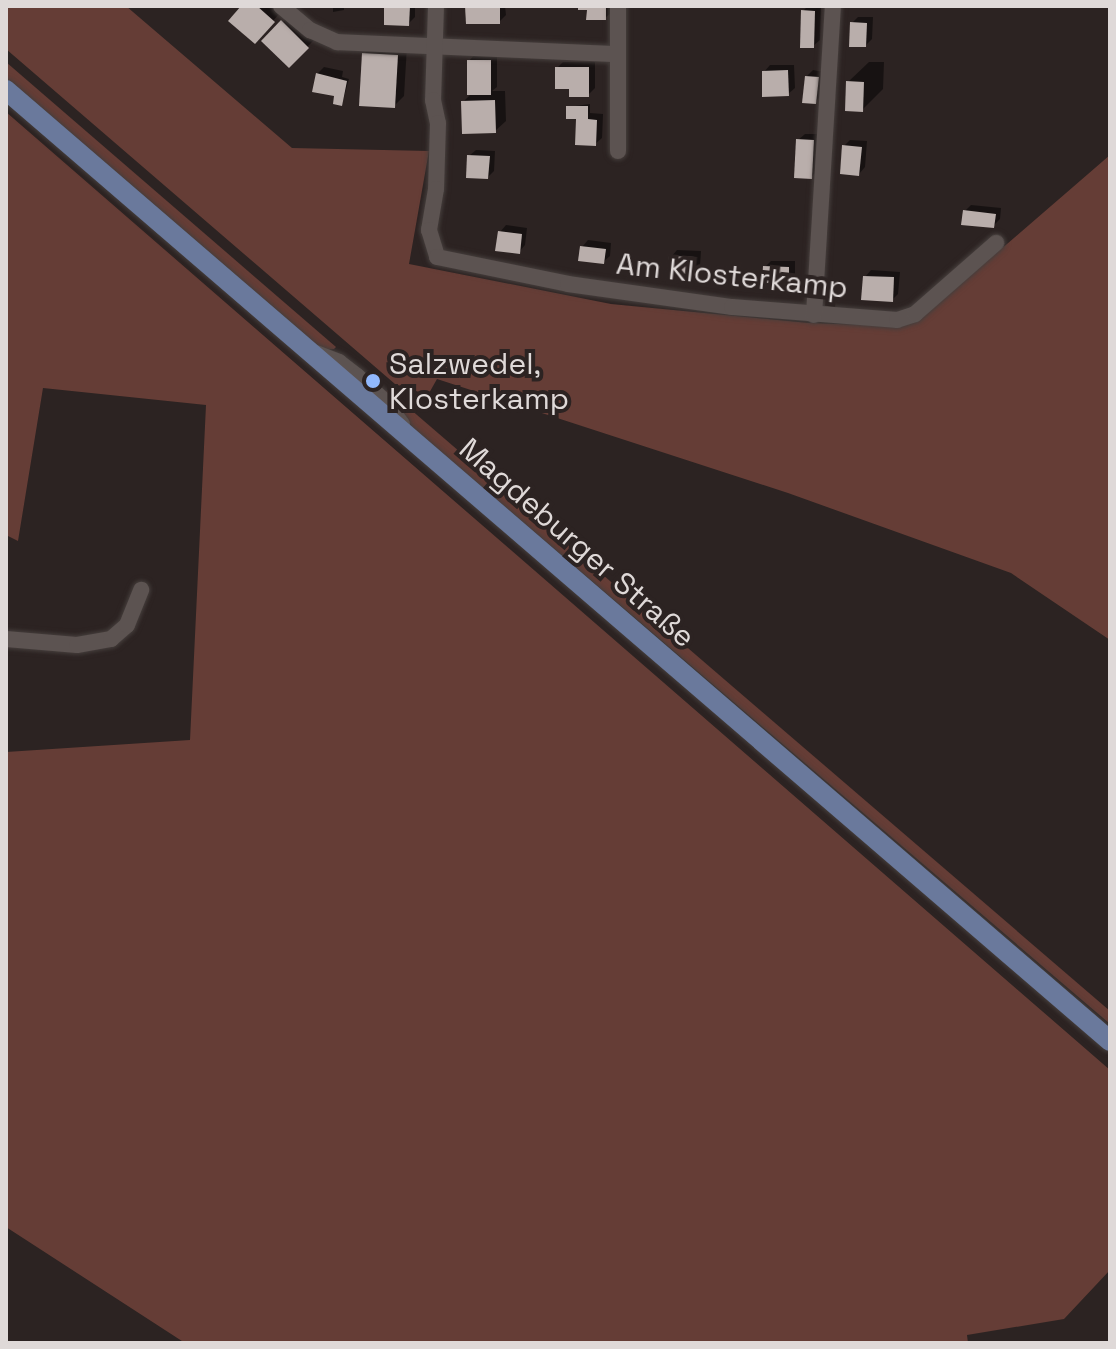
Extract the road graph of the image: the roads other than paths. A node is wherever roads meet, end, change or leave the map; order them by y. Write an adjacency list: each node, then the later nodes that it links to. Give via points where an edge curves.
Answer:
1 (281, 6): 5 (street, via 310,30 337,42)
2 (436, 6): 5 (street)
3 (618, 6): 6 (street)
4 (833, 6): 10 (street)
5 (434, 47): 6 (street); 10 (street, Am Klosterkamp, via 438,123 429,230 437,257 568,284)
6 (617, 54): 8 (street)
7 (6, 90): 13 (main road, Magdeburger Straße)
8 (618, 151)
9 (996, 243): 10 (street, Am Klosterkamp, via 907,318)
10 (814, 315)
11 (141, 590): 12 (street, via 127,625 111,639 77,645)
12 (6, 639)
13 (1110, 1041)

